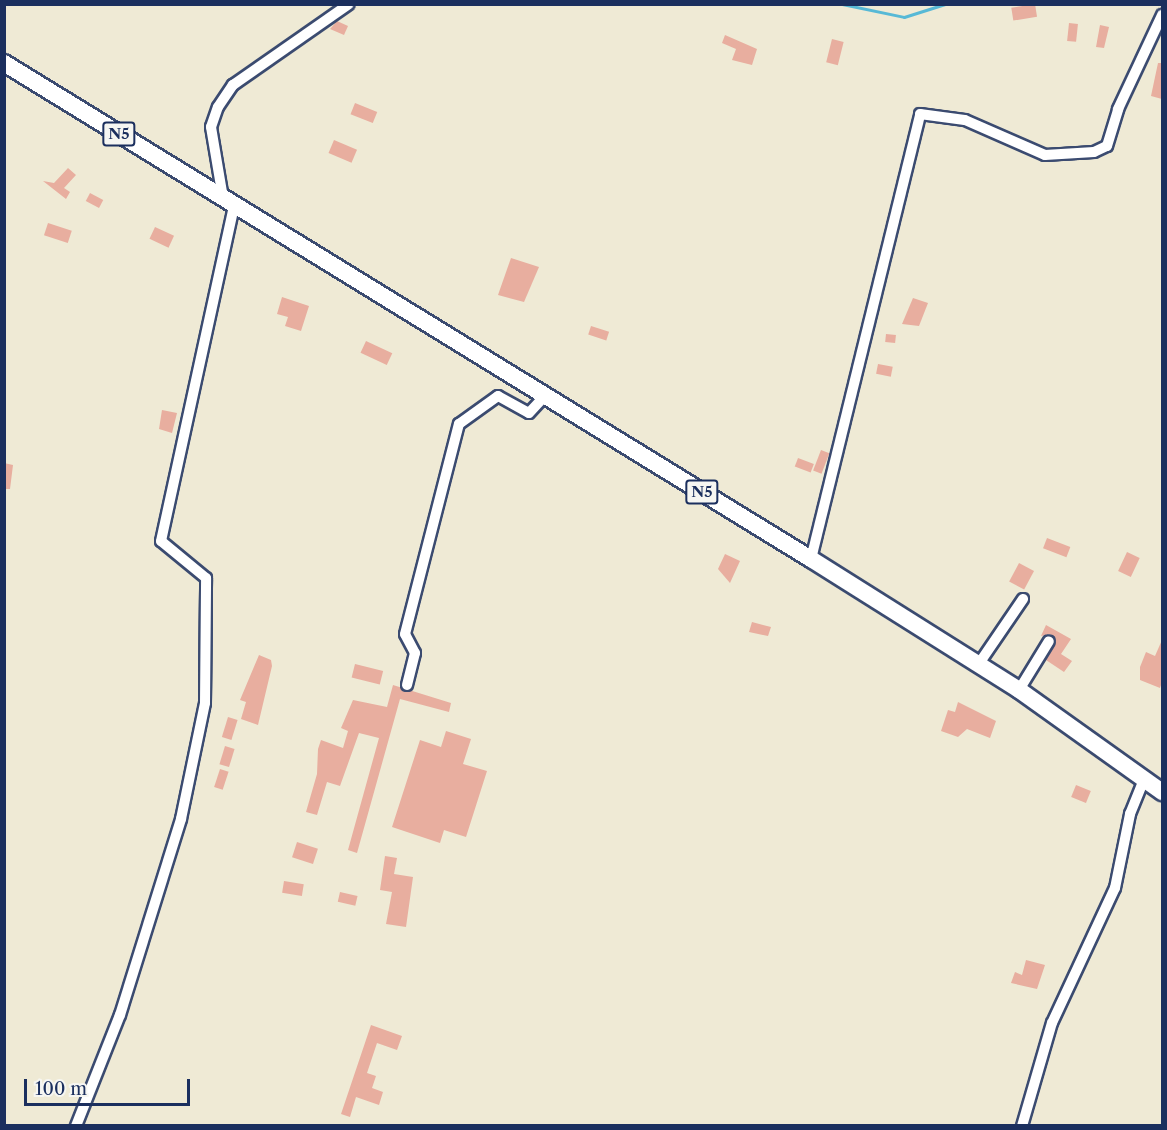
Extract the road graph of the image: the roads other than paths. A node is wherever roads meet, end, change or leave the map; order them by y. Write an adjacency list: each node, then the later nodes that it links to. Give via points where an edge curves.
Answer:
1 (349, 4): 4 (street, via 232,85 218,107 211,127)
2 (1162, 15): 6 (street, via 1118,109 1107,146 1094,152 1045,155 965,120 920,114)
3 (4, 63): 4 (highway, N5)
4 (228, 202): 5 (highway, N5); 14 (street, via 161,541 206,578 206,703 181,819 120,1015)
5 (545, 396): 6 (highway, N5); 10 (street, via 529,413 498,396 459,424 405,634 415,653)
6 (811, 559): 9 (highway, N5)
7 (1023, 599): 9 (street)
8 (1049, 641): 11 (street)
9 (978, 665): 11 (highway, N5)
10 (407, 685)
11 (1019, 690): 12 (highway, N5)
12 (1144, 779): 13 (highway, N5); 15 (street, via 1130,814 1115,888 1052,1023)
13 (1162, 792)
14 (76, 1125)
15 (1022, 1125)

